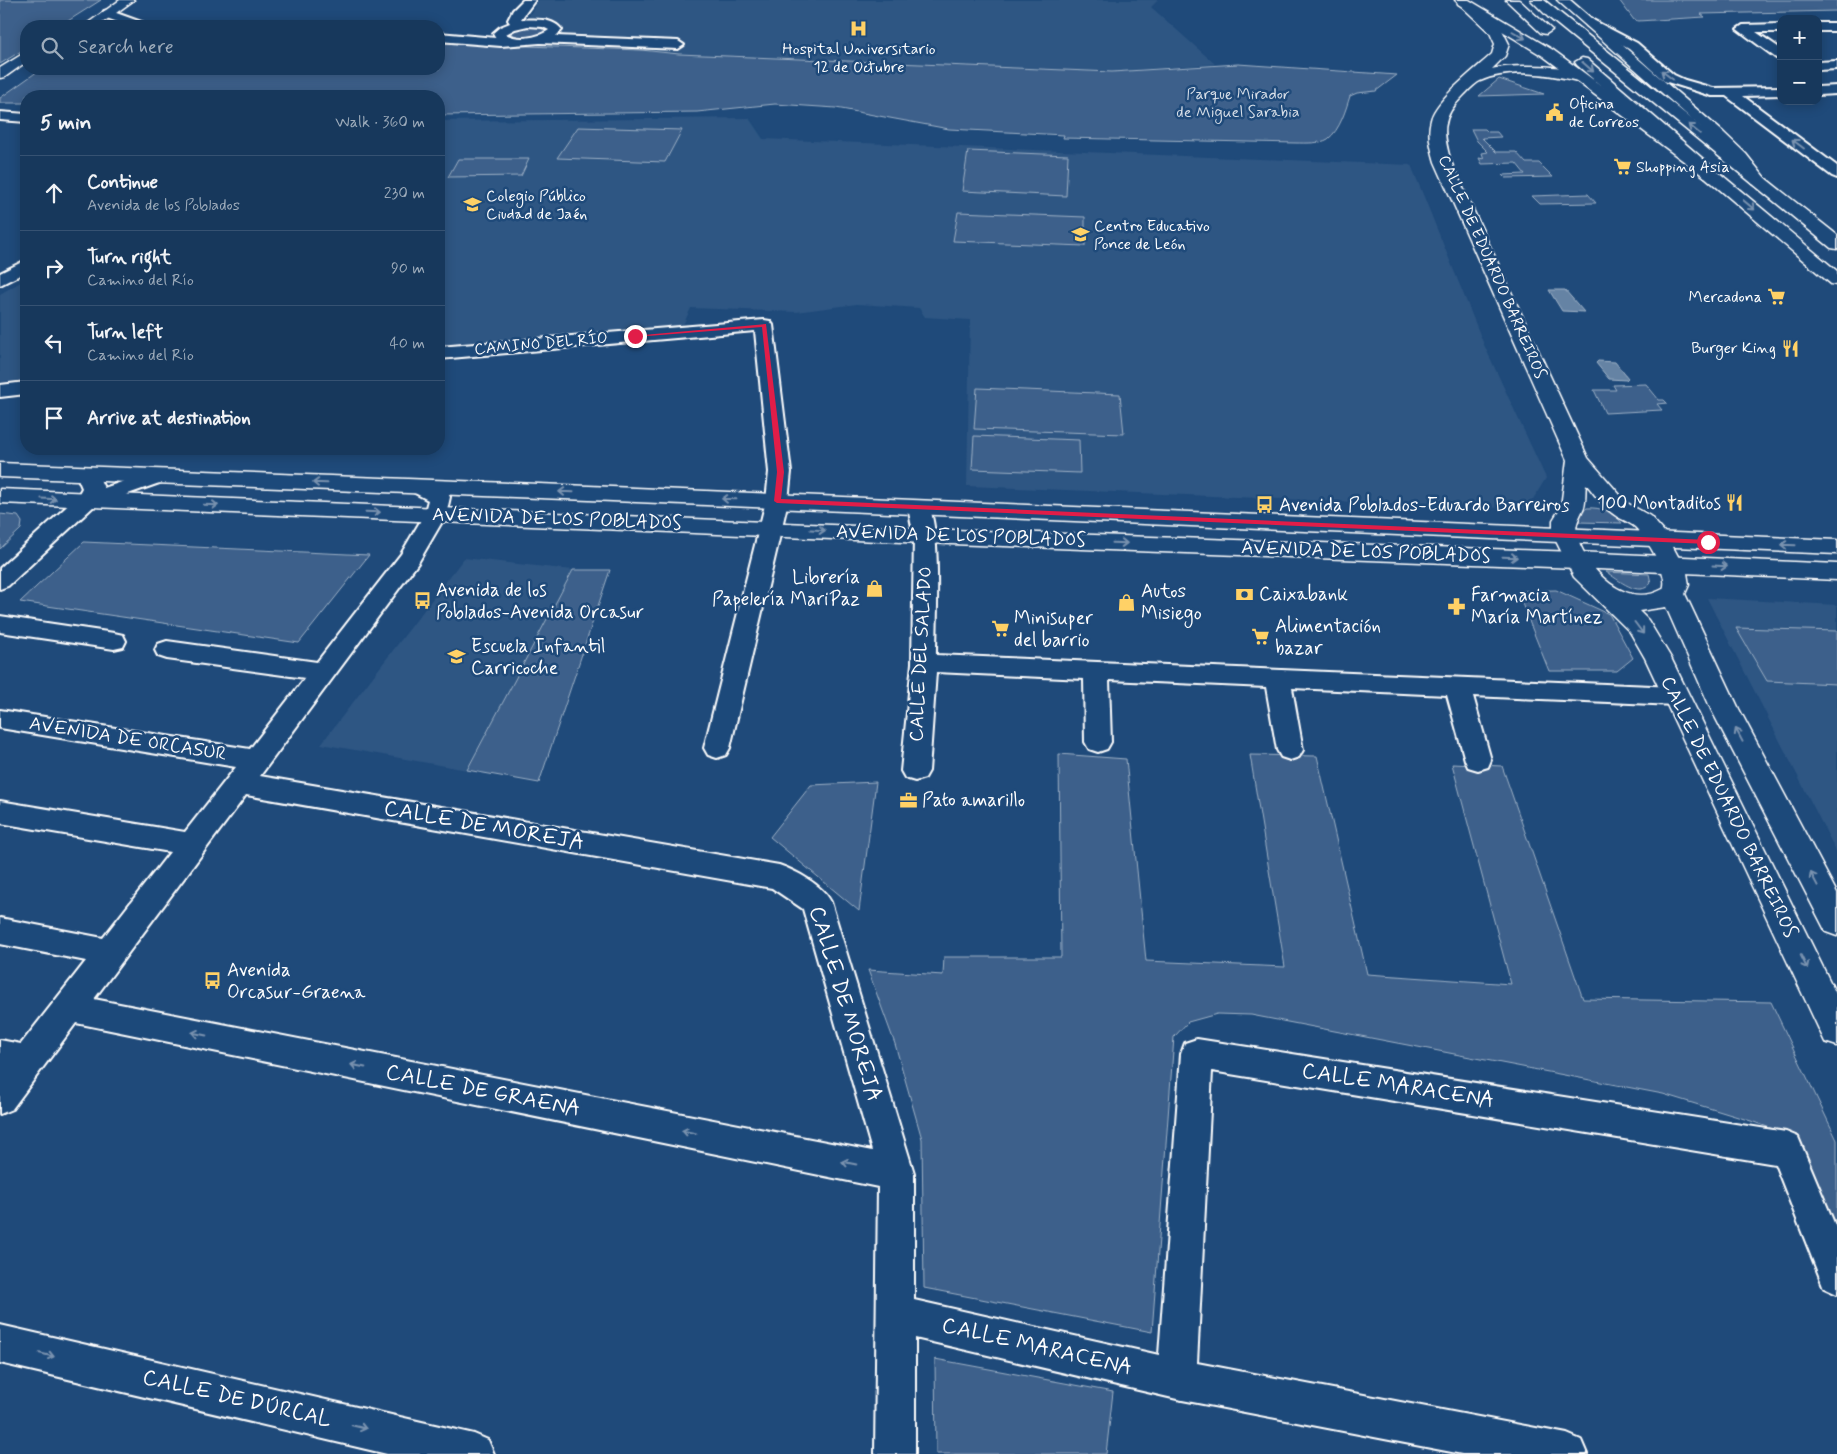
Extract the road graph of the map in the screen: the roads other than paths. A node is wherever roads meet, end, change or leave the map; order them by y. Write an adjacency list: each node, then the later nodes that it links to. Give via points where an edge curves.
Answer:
1 (109, 0): 10 (main road)
2 (128, 0): 9 (main road)
3 (529, 0): 13 (street, via 514,20)
4 (540, 0): 13 (street)
5 (1512, 0): 21 (main road)
6 (1536, 0): 41 (main road, one-way to 6)
7 (1564, 0): 14 (main road)
8 (1462, 1): 30 (main road, one-way to 30, via 1540,48); 31 (main road, CALLE DE EDUARDO BARREIROS, via 1502,40 1498,56)
9 (108, 14): 11 (main road); 12 (street)
10 (88, 20)
11 (94, 20)
12 (124, 20)
13 (520, 23): 18 (street); 20 (street, via 543,23 555,27 554,34)
14 (1591, 23): 36 (street, one-way to 14, via 1697,89 1674,81 1632,46); 41 (main road, via 1718,135)
15 (1822, 27): 16 (street)
16 (1837, 27)
17 (1777, 28): 23 (street, via 1742,29)
18 (506, 35): 19 (street); 20 (street, via 524,42)
19 (445, 37)
20 (541, 39): 22 (street)
21 (1558, 40)
22 (678, 45)
23 (1777, 52)
24 (1572, 53): 40 (main road, one-way to 40)
25 (20, 60): 29 (main road)
26 (1837, 65): 27 (street)
27 (1822, 66)
28 (20, 72): 32 (main road)
29 (0, 74)
30 (1578, 77): 31 (main road, via 1525,69 1490,73); 40 (main road)
31 (1472, 80): 49 (main road, CALLE DE EDUARDO BARREIROS, via 1448,102 1438,118 1437,140 1443,162)
32 (0, 85)
33 (1837, 90): 35 (street)
34 (1777, 91): 36 (street)
35 (1822, 91)
36 (1729, 92): 39 (street, one-way to 36)
37 (0, 116): 38 (street)
38 (20, 118)
39 (1837, 173)
40 (1711, 174): 45 (main road, one-way to 45)
41 (1759, 181): 42 (main road)
42 (1837, 244)
43 (20, 268): 44 (street)
44 (0, 280)
45 (1837, 280)
46 (445, 352): 56 (street, CAMINO DEL RÍO, via 764,325 780,472)
47 (20, 389): 48 (street)
48 (0, 391)
49 (1578, 460): 57 (main road); 59 (main road, CALLE DE EDUARDO BARREIROS)
50 (0, 470): 51 (main road, AVENIDA DE LOS POBLADOS)
51 (88, 474): 52 (main road, AVENIDA DE LOS POBLADOS); 55 (street, via 92,488)
52 (157, 476): 53 (main road, AVENIDA DE LOS POBLADOS, one-way to 52); 55 (street, AVENIDA DE LOS POBLADOS)
53 (422, 487): 56 (main road, AVENIDA DE LOS POBLADOS, one-way to 53); 60 (street, via 439,497)
54 (0, 496): 55 (main road, AVENIDA DE LOS POBLADOS, one-way to 55)
55 (86, 501): 60 (main road, AVENIDA DE LOS POBLADOS, one-way to 60); 69 (street)
56 (777, 501): 58 (main road, AVENIDA DE LOS POBLADOS); 61 (street)
57 (1572, 507): 59 (main road, CALLE DE EDUARDO BARREIROS, via 1590,502); 62 (main road, via 1565,520)
58 (919, 508): 62 (main road, AVENIDA DE LOS POBLADOS); 63 (street, CALLE DEL SALADO)
59 (1619, 508): 64 (main road, CALLE DE EDUARDO BARREIROS, via 1642,521)
60 (435, 514): 61 (main road, AVENIDA DE LOS POBLADOS); 77 (street, AVENIDA DE ORCASUR, via 410,558)
61 (769, 528): 63 (main road, AVENIDA DE LOS POBLADOS, one-way to 63); 83 (street)
62 (1565, 535): 64 (main road, AVENIDA DE LOS POBLADOS); 66 (main road, CALLE DE EDUARDO BARREIROS)
63 (926, 536): 66 (main road, AVENIDA DE LOS POBLADOS, one-way to 66); 75 (street, CALLE DEL SALADO)
64 (1658, 539): 65 (main road, AVENIDA DE LOS POBLADOS, one-way to 64); 67 (main road, CALLE DE EDUARDO BARREIROS)
65 (1837, 547)
66 (1577, 560): 67 (main road, AVENIDA DE LOS POBLADOS); 70 (main road, CALLE DE EDUARDO BARREIROS, via 1583,571)
67 (1672, 564): 68 (main road, AVENIDA DE LOS POBLADOS, one-way to 68); 71 (main road, CALLE DE EDUARDO BARREIROS, via 1677,585)
68 (1837, 572)
69 (2, 577)
70 (1606, 593): 71 (main road, CALLE DE EDUARDO BARREIROS, via 1625,602 1644,603 1660,603); 80 (main road, CALLE DE EDUARDO BARREIROS, one-way to 80, via 1639,626)
71 (1673, 594): 90 (main road, CALLE DE EDUARDO BARREIROS, one-way to 71, via 1725,708)
72 (0, 624): 73 (street)
73 (114, 641)
74 (167, 650): 77 (street)
75 (924, 663): 76 (street); 86 (street, CALLE DEL SALADO)
76 (1096, 670): 78 (street); 82 (street)
77 (322, 672): 87 (street, AVENIDA DE ORCASUR)
78 (1277, 678): 79 (street); 84 (street)
79 (1457, 686): 80 (street); 85 (street)
80 (1675, 696): 94 (main road, CALLE DE EDUARDO BARREIROS, one-way to 94)
81 (0, 719): 87 (street, AVENIDA DE ORCASUR)
82 (1098, 742)
83 (717, 748)
84 (1290, 750)
85 (1478, 760)
86 (915, 771)
87 (247, 772): 89 (street, AVENIDA DE ORCASUR); 97 (street, CALLE DE MOREJA, via 779,877 816,902)
88 (0, 812): 89 (street)
89 (193, 845): 92 (street, AVENIDA DE ORCASUR)
90 (1837, 922)
91 (0, 931): 92 (street)
92 (111, 953): 93 (street, AVENIDA DE ORCASUR)
93 (69, 1008): 95 (street, AVENIDA DE ORCASUR); 97 (street, CALLE DE GRAENA, one-way to 93)
94 (1837, 1031)
95 (15, 1058): 96 (street, AVENIDA DE ORCASUR)
96 (0, 1098)
97 (896, 1173): 99 (street, CALLE DE MOREJA)
98 (1837, 1275): 101 (street, CALLE MARACENA, via 1786,1149 1197,1054)
99 (897, 1315): 101 (street, CALLE MARACENA); 103 (street, CALLE DE MOREJA)
100 (0, 1344): 102 (street, CALLE DE DÚRCAL, one-way to 102)
101 (1177, 1379): 104 (street, CALLE MARACENA)
102 (474, 1454)
103 (895, 1454)
104 (1567, 1454)

